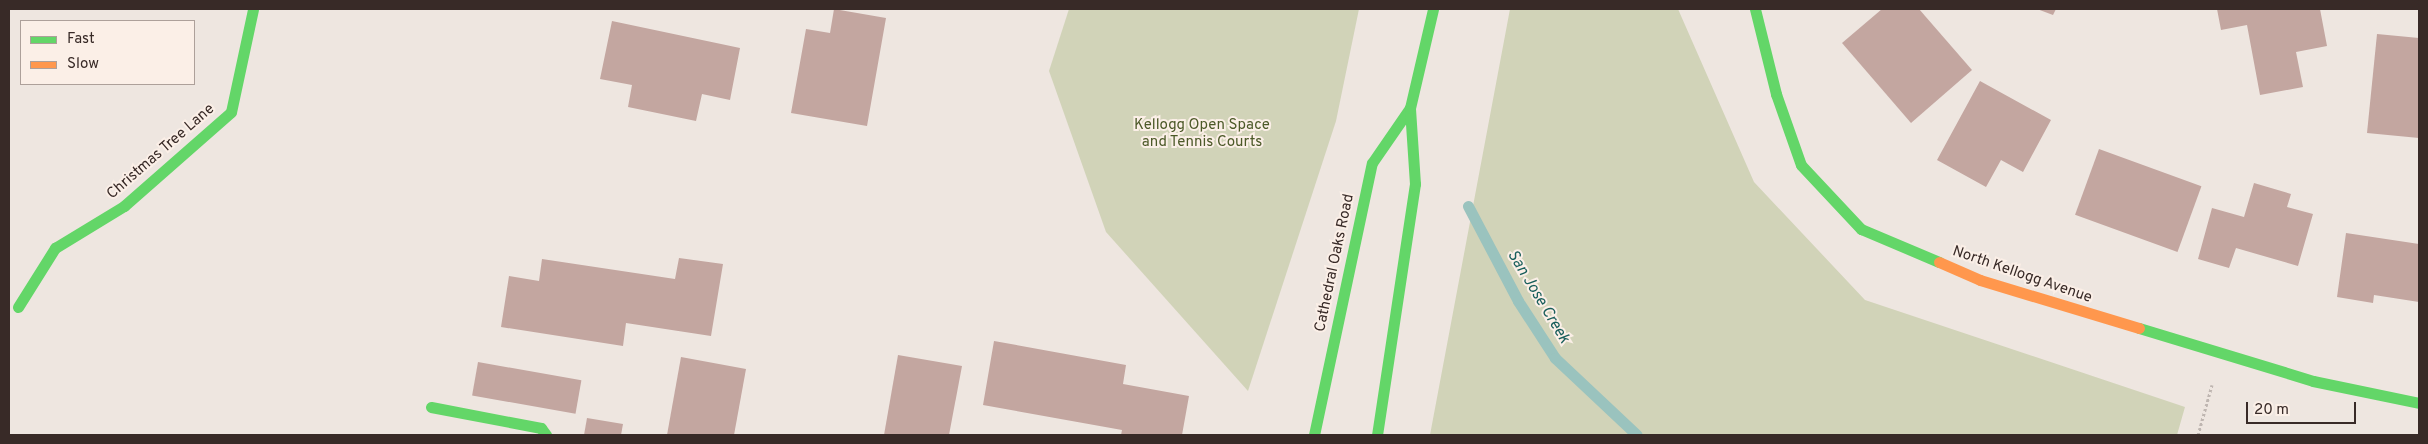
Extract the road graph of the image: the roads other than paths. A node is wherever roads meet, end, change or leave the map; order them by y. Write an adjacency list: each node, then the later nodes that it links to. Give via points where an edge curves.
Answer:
1 (253, 9): 5 (street, Christmas Tree Lane, via 231,112 124,206 55,248)
2 (1433, 9): 4 (street, Cathedral Oaks Road)
3 (1755, 9): 6 (street, North Kellogg Avenue, via 1776,94 1801,164 1862,230 1980,280 2314,381)
4 (1410, 108): 9 (street, Cathedral Oaks Road, via 1372,163); 10 (street, Cathedral Oaks Road, via 1415,184)
5 (18, 307)
6 (2419, 403)
7 (431, 407): 8 (street, via 541,428)
8 (546, 435)
9 (1314, 435)
10 (1377, 435)

